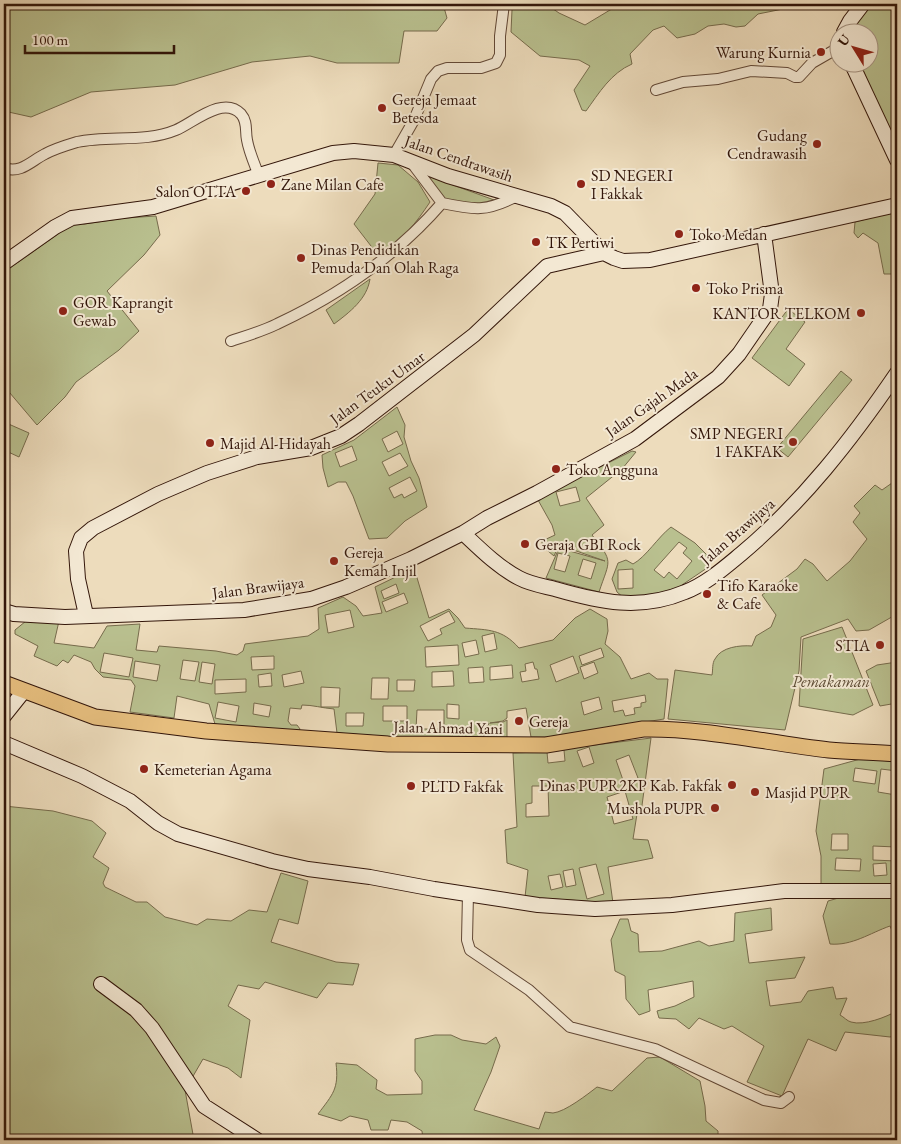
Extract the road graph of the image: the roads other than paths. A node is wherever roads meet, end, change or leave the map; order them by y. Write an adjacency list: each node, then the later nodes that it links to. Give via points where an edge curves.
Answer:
1 (504, 4): 7 (street, via 500,55 496,63 482,68 447,68 434,75)
2 (863, 4): 3 (main road)
3 (849, 22)
4 (828, 53): 6 (street, via 795,77 787,73 751,71 718,79 683,82)
5 (856, 72): 8 (main road)
6 (656, 90)
7 (394, 154): 9 (main road, Jalan Cendrawasih); 11 (main road, Jalan Cendrawasih, via 333,153)
8 (897, 160)
9 (410, 161): 12 (main road, Jalan Cendrawasih); 13 (street)
10 (4, 168): 11 (street, via 14,170 29,165 48,152 78,142 167,133 221,108 237,111 244,117 247,140)
11 (259, 176): 17 (main road, Jalan Cendrawasih, via 153,207 72,218)
12 (517, 196): 13 (street, via 494,207 479,209); 16 (main road, Jalan Cendrawasih, via 565,213)
13 (442, 203): 18 (street, via 403,244 343,287 276,325)
14 (897, 205): 15 (main road, Jalan Cendrawasih)
15 (764, 234): 16 (main road, Jalan Cendrawasih, via 650,260 623,261); 20 (main road, Jalan Gajah Mada, via 772,294 770,309 727,368 635,439)
16 (604, 253): 22 (main road, Jalan Teuku Umar, via 548,266 474,335 341,436 311,448 257,458 207,473 152,497 88,532 81,538 76,551)
17 (4, 263)
18 (231, 341)
19 (897, 373): 20 (main road, Jalan Brawijaya, via 870,414 806,492 731,562 686,592 630,604 571,594 520,578 498,564)
20 (463, 533): 22 (main road, Jalan Brawijaya, via 354,584 311,599 244,610)
21 (4, 611): 22 (main road, Jalan Brawijaya, via 14,614)
22 (86, 615)
23 (4, 683): 24 (main road, Jalan Ahmad Yani)
24 (24, 691): 25 (main road); 27 (main road, Jalan Ahmad Yani, via 95,717 317,740 546,745 659,729 830,750)
25 (4, 716)
26 (4, 743): 29 (main road, via 123,797 158,823 189,838 308,869)
27 (897, 754)
28 (897, 892): 29 (main road, via 784,891 672,905 594,909 562,908)
29 (468, 894): 31 (street, via 467,940 470,950 529,990 570,1027 655,1049 764,1100 781,1102)
30 (101, 984): 32 (main road, via 128,1003 147,1022 204,1106)
31 (789, 1097)
32 (257, 1140)

